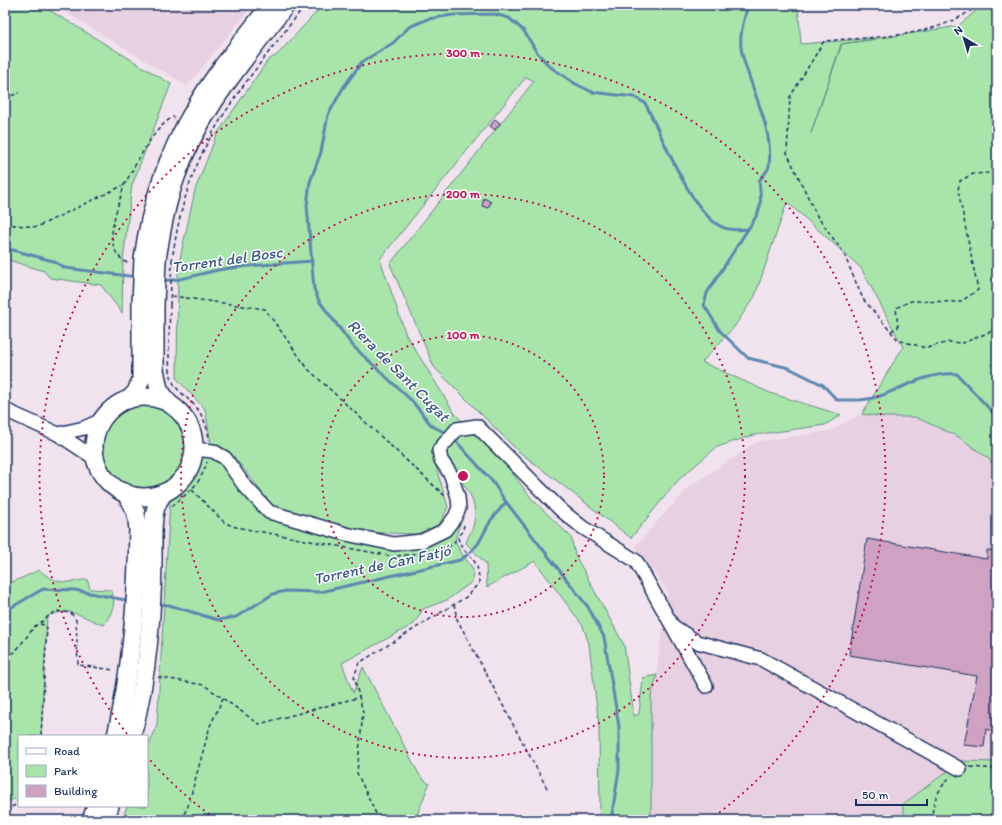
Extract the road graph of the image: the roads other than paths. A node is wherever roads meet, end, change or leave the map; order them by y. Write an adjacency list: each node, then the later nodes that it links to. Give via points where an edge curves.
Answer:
1 (270, 5): 3 (main road, via 207,89 167,162 149,222)
2 (286, 5): 3 (main road, via 219,94 193,136 176,175 160,236)
3 (150, 261): 4 (main road, bridge)
4 (155, 305): 5 (main road, via 141,379 136,392); 6 (main road, via 155,370 159,389)
5 (128, 400): 6 (main road, via 149,397); 8 (main road, via 117,405)
6 (168, 402): 10 (main road, via 186,419)
7 (5, 410): 9 (street)
8 (102, 420): 9 (street, via 84,428); 11 (main road, via 95,439)
9 (58, 434): 11 (street)
10 (204, 450): 13 (main road, via 193,460); 15 (street, via 213,451 225,458 244,485 269,512 346,534 394,544 422,541 445,530 455,517 459,508 458,497 439,450 457,429 477,426 562,511 582,527 636,560)
11 (96, 459): 12 (main road, via 110,482)
12 (125, 492): 13 (main road); 14 (main road)
13 (167, 500): 14 (main road, via 157,500)
14 (146, 530): 17 (main road, bridge, via 129,671); 18 (main road, bridge, via 150,633 143,685)
15 (668, 622): 16 (street); 19 (street, via 697,642 761,659)
16 (706, 686)
17 (116, 735)
18 (132, 735)
19 (960, 769)
20 (96, 807): 22 (main road)
21 (110, 807): 23 (main road)
22 (91, 820)
23 (105, 820)

